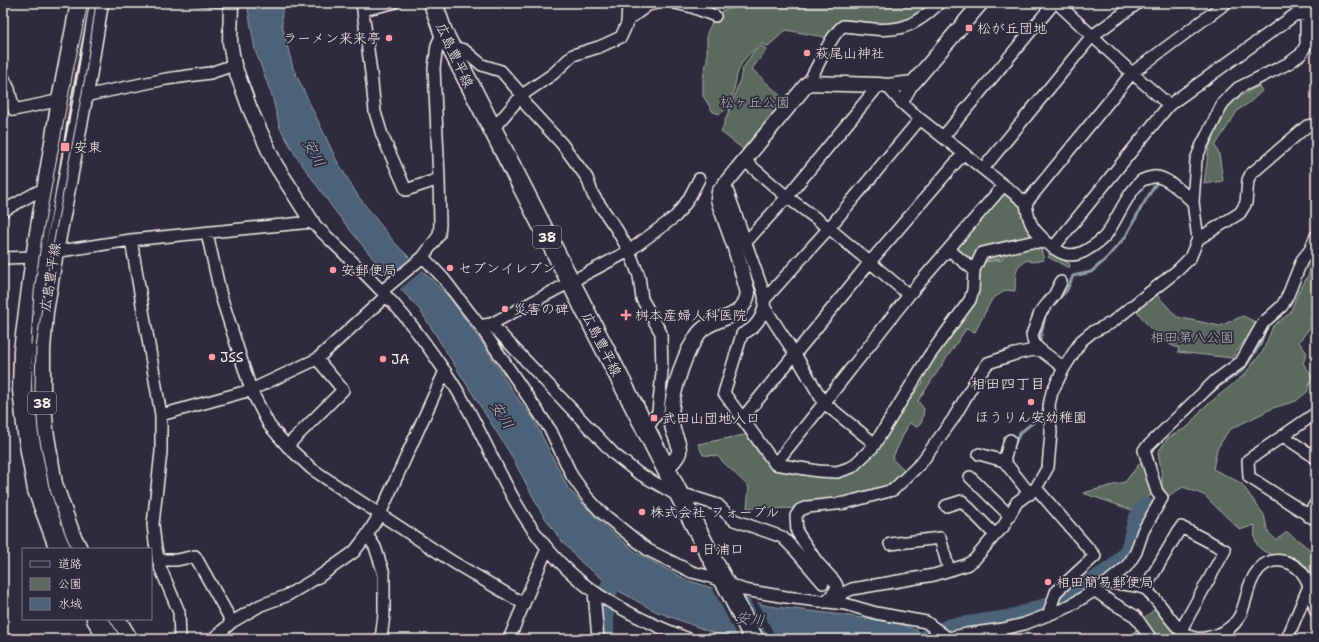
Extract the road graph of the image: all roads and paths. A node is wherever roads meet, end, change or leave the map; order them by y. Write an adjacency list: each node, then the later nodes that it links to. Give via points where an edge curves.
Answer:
1 (80, 3): 29 (main road, 広島豊平線 / 38)
2 (99, 3): 28 (main road, 広島豊平線 / 38)
3 (231, 3): 21 (street, via 230,42)
4 (393, 3): 15 (street)
5 (433, 3): 20 (main road, 広島豊平線 / 38)
6 (628, 3): 18 (street)
7 (658, 3): 18 (street, via 648,5)
8 (676, 3): 16 (street)
9 (939, 3): 24 (street, via 915,22 899,29 843,26 831,41)
10 (981, 3): 25 (street)
11 (1055, 3): 19 (street); 35 (street)
12 (1138, 3): 19 (street)
13 (1226, 3): 22 (street)
14 (1306, 3): 17 (street)
15 (362, 6): 39 (street, via 375,112 406,190)
16 (715, 16)
17 (1311, 16): 31 (street, via 1296,14); 45 (street, via 1306,45 1301,54 1238,88 1223,103 1196,160)
18 (627, 23): 27 (street, via 621,37 573,55 553,74)
19 (1092, 36): 22 (street); 38 (street)
20 (446, 39): 27 (street, via 482,64 501,71); 34 (main road, 広島豊平線 / 38); 39 (street, via 437,45 434,68)
21 (234, 65): 28 (street, via 210,73); 48 (street, via 250,109 275,164)
22 (1132, 73): 31 (street); 46 (street)
23 (3, 77): 29 (street, via 14,110)
24 (808, 83): 26 (street); 37 (street)
25 (913, 83): 26 (street); 30 (street)
26 (883, 86): 30 (street); 44 (street)
27 (522, 95): 34 (street); 56 (street, via 526,104 562,144 587,178 593,195)
28 (84, 96): 58 (main road, 広島豊平線 / 38)
29 (61, 100): 43 (main road, 広島豊平線 / 38)
30 (902, 103): 32 (street)
31 (1169, 106): 55 (street)
32 (920, 119): 35 (street); 49 (street)
33 (1316, 125): 52 (street, via 1307,126 1251,174 1246,203 1240,213)
34 (492, 130): 64 (main road, 広島豊平線 / 38)
35 (943, 137): 36 (street)
36 (963, 154): 38 (street); 62 (street)
37 (744, 160): 41 (street); 44 (street)
38 (983, 169): 42 (street)
39 (439, 178): 61 (street, via 438,234)
40 (699, 179): 56 (street, via 676,216)
41 (725, 184): 54 (street); 89 (street, via 719,192 718,199 748,293 747,301 737,313 702,330 687,351 671,417 679,452)
42 (1003, 186): 46 (street); 57 (street)
43 (46, 188): 47 (street); 59 (main road, 広島豊平線 / 38)
44 (787, 197): 49 (street); 54 (street)
45 (1193, 202): 52 (street); 55 (street, via 1163,179 1154,177 1142,180 1105,236 1092,248 1069,256)
46 (1026, 203): 55 (street, via 1028,218 1035,231)
47 (3, 211)
48 (312, 222): 50 (street); 66 (street)
49 (829, 228): 62 (street); 68 (street)
50 (207, 233): 53 (street); 75 (street, via 221,296)
51 (1316, 236): 107 (street, via 1302,260 1282,306 1263,323 1241,362 1215,381 1144,450 1157,492 1162,498 1143,531 1136,552 1126,567)
52 (1198, 239): 73 (street, via 1190,258 1178,270 1111,323 1092,332 1081,341)
53 (131, 240): 58 (street); 78 (street)
54 (745, 243): 68 (street)
55 (1051, 245): 63 (street, via 1031,242 982,253)
56 (629, 250): 64 (street); 80 (street, via 639,276 642,300 661,333 662,372 658,412)
57 (949, 250): 63 (street); 67 (street)
58 (54, 252): 59 (street); 102 (main road, 広島豊平線 / 38, via 41,349 44,430 53,484)
59 (34, 257): 60 (street); 101 (main road, 広島豊平線 / 38, via 22,351 22,390 37,490)
60 (3, 258)
61 (420, 259): 66 (street); 69 (street, via 443,278)
62 (870, 262): 67 (street); 71 (street)
63 (974, 270): 83 (street, via 970,300 929,356)
64 (570, 282): 69 (street); 80 (main road, 広島豊平線 / 38)
65 (1061, 282): 70 (street, via 1040,313 1032,335 1034,344)
66 (384, 292): 72 (street); 74 (street)
67 (908, 295): 76 (street)
68 (765, 303): 71 (street); 79 (street, via 761,316 754,326 742,334 724,393)
69 (485, 325): 92 (street, via 614,454 643,476 673,493); 108 (street, via 551,431 572,476 587,497 602,513 648,550 692,572)
70 (1039, 349): 73 (street); 113 (street, via 988,364 953,419 925,456 893,490 845,503 800,510 796,516 796,532 817,562 836,582 836,591)
71 (796, 354): 76 (street); 79 (street)
72 (317, 359): 75 (street); 84 (street, via 343,390)
73 (1064, 368): 91 (street, via 1052,392 1049,405 1052,433 1048,467)
74 (445, 372): 95 (street); 103 (street, via 469,412 515,502)
75 (251, 390): 78 (street); 84 (street, via 269,425)
76 (824, 403): 83 (street); 88 (street)
77 (1316, 413): 81 (street)
78 (161, 415): 104 (street, via 161,452 153,524)
79 (742, 419): 88 (street)
80 (646, 430): 89 (main road, 広島豊平線 / 38)
81 (1284, 435): 86 (street); 97 (street, via 1248,460 1249,477)
82 (1010, 440): 87 (street)
83 (875, 444): 88 (street, via 852,467 837,472)
84 (287, 446): 95 (street, via 312,469)
85 (979, 454): 87 (street)
86 (1316, 458)
87 (1004, 461): 91 (street)
88 (774, 464)
89 (666, 469): 92 (main road, 広島豊平線 / 38)
90 (970, 478): 96 (street)
91 (1033, 491): 96 (street, via 1017,502); 115 (street, via 1095,556 1056,592)
92 (677, 492): 106 (street, via 718,504 734,520 782,537); 108 (main road, 広島豊平線 / 38)
93 (1316, 503): 97 (street)
94 (946, 506): 99 (street, via 962,501)
95 (380, 514): 98 (street); 114 (street, via 453,562)
96 (1009, 515): 99 (street)
97 (1312, 518)
98 (367, 535): 119 (street, via 354,552 320,576); 126 (street, via 375,547 384,574)
99 (995, 536): 105 (street, via 974,560)
100 (890, 544): 105 (street, via 940,538)
101 (59, 548)
102 (78, 548)
103 (549, 552): 112 (street); 114 (street, via 546,551)
104 (158, 560): 119 (street, via 177,560 195,556); 124 (street, via 179,612)
105 (950, 570): 113 (street, via 852,589)
106 (823, 583)
107 (1107, 583): 110 (street); 111 (street)
108 (727, 585): 113 (street); 129 (main road, 広島豊平線 / 38)
109 (1309, 586): 116 (street); 120 (street, via 1305,576 1290,564 1280,560 1272,561 1260,568 1256,574 1240,616 1229,628 1203,638 1185,635); 132 (street)
110 (1145, 588): 120 (street); 120 (street, via 1181,528 1225,550)
111 (1094, 590): 115 (street, via 1066,608); 131 (street, via 1135,616)
112 (594, 592): 121 (street, via 619,609); 128 (street)
113 (824, 602): 130 (street, via 845,604 876,613 926,622)
114 (524, 604): 127 (street)
115 (1050, 609): 130 (street, via 1024,624)
116 (1316, 612)
117 (97, 620): 122 (main road)
118 (117, 620): 123 (main road)
119 (232, 622): 125 (street)
120 (1181, 630)
121 (682, 638)
122 (108, 639)
123 (128, 639)
124 (180, 639)
125 (213, 639)
126 (381, 639)
127 (509, 639)
128 (598, 639)
129 (754, 639)
130 (949, 639)
131 (1151, 639)
132 (1286, 639)

